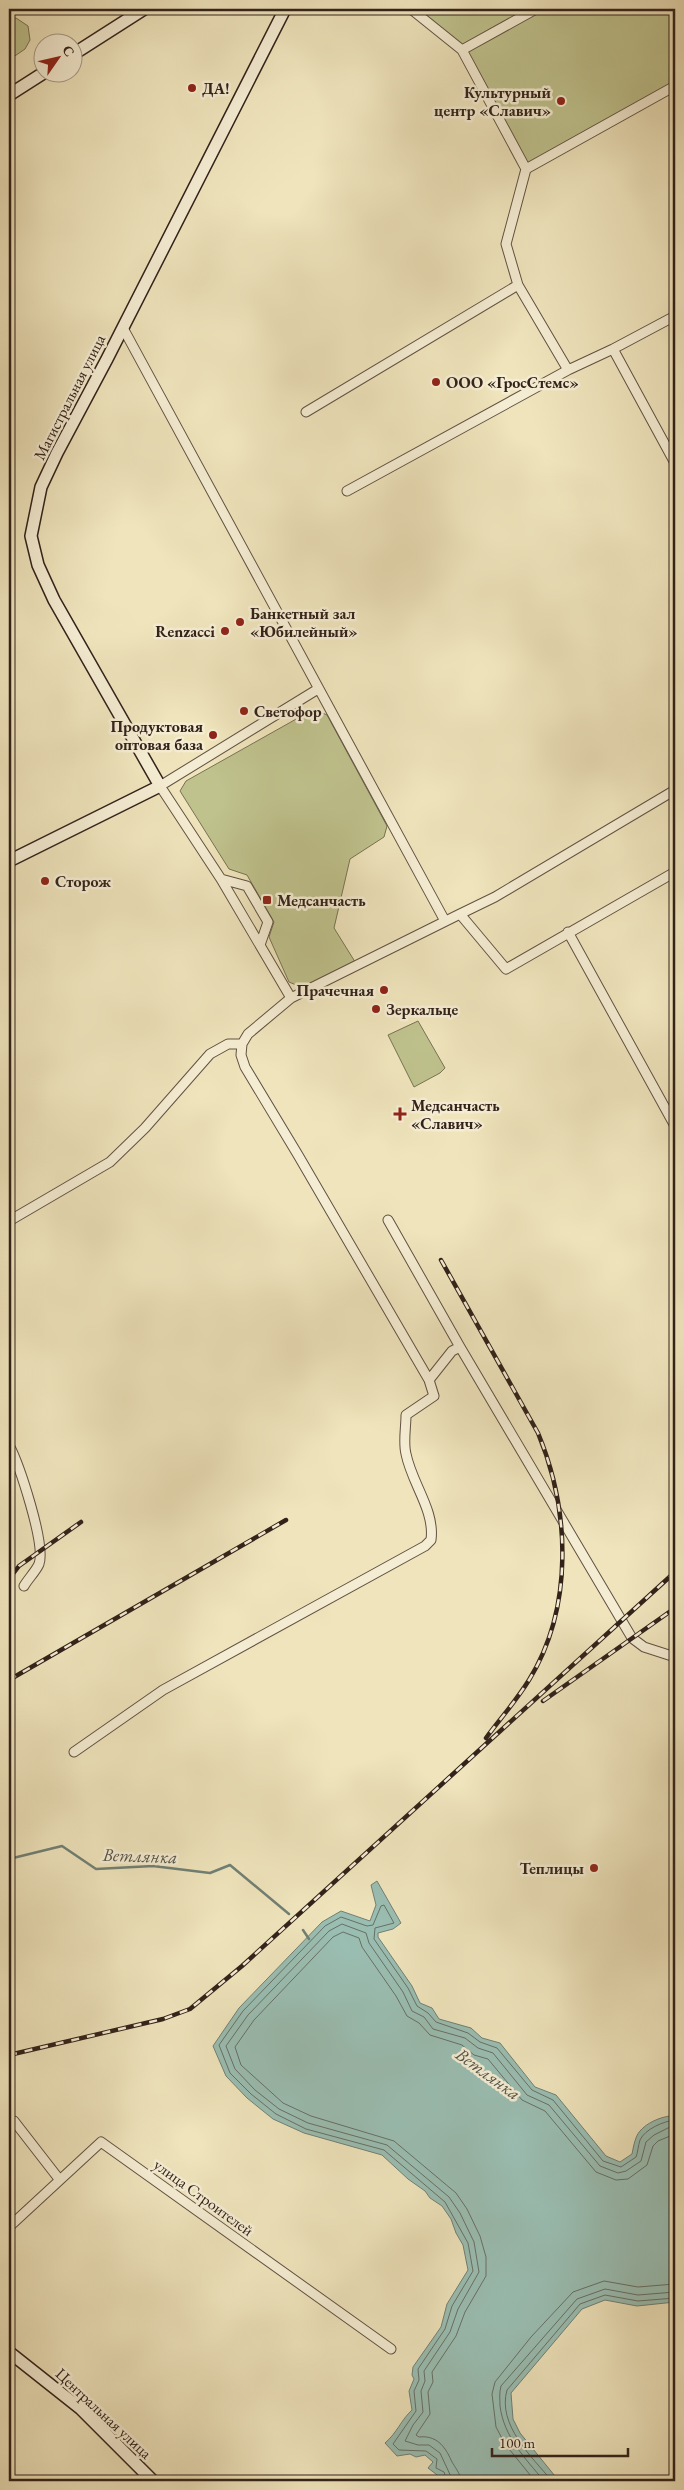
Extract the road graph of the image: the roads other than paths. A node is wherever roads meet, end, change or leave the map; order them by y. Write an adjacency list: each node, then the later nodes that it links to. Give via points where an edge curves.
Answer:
1 (144, 9): 5 (main road)
2 (285, 9): 13 (main road, Магистральная улица)
3 (411, 9): 6 (street)
4 (536, 9): 6 (street)
5 (82, 49)
6 (462, 50): 10 (street)
7 (32, 80): 9 (main road)
8 (675, 86): 10 (street)
9 (9, 95)
10 (526, 169): 11 (street, via 506,244)
11 (518, 286): 15 (street); 16 (street)
12 (675, 316): 14 (street)
13 (123, 328): 19 (street); 20 (main road, Магистральная улица, via 41,487 31,536 38,565 54,600)
14 (613, 349): 15 (street); 17 (street)
15 (568, 370): 18 (street)
16 (306, 412)
17 (675, 463)
18 (347, 492)
19 (318, 689): 20 (street); 26 (street)
20 (160, 786): 22 (main road); 24 (street)
21 (675, 790): 25 (street, via 495,897)
22 (9, 861)
23 (675, 872): 27 (street)
24 (221, 879): 28 (street); 28 (street, via 247,886 268,922)
25 (460, 914): 26 (street); 27 (street, via 506,969)
26 (445, 921): 29 (street)
27 (568, 932): 31 (street)
28 (260, 946): 29 (street)
29 (292, 998): 30 (street, via 248,1034)
30 (242, 1044): 33 (street, via 228,1044 210,1054 145,1128 110,1162); 35 (street, via 241,1056 245,1067)
31 (675, 1126)
32 (388, 1220): 34 (street)
33 (9, 1221)
34 (460, 1347): 35 (street, via 452,1351); 38 (street, via 632,1638 644,1647)
35 (429, 1380): 39 (street, via 434,1396 406,1415 405,1453 431,1520 431,1540 170,1686)
36 (9, 1445): 37 (street, via 22,1472 40,1550 39,1564)
37 (24, 1586)
38 (675, 1657)
39 (74, 1752)
40 (14, 2121): 41 (street)
41 (59, 2179): 42 (street, улица Строителей); 43 (street, улица Строителей, via 101,2142)
42 (9, 2227)
43 (391, 2349)
44 (9, 2352): 45 (main road, Центральная улица, via 80,2410)
45 (153, 2481)

